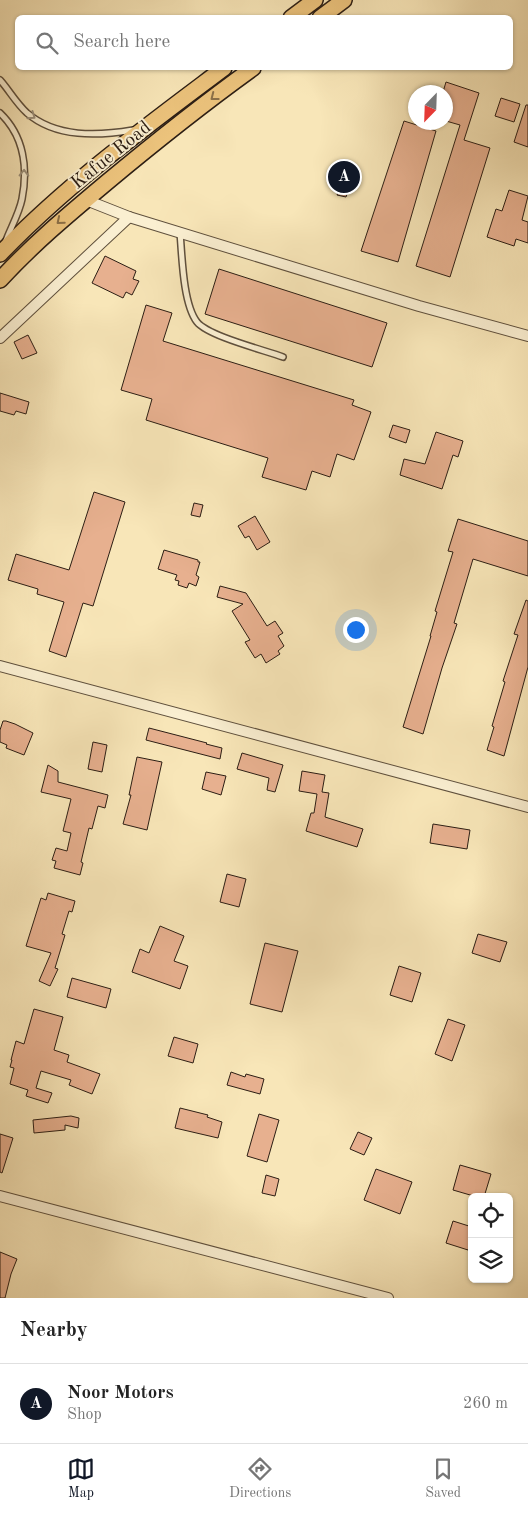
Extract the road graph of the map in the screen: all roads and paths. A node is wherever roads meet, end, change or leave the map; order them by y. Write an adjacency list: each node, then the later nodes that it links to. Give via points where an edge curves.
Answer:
1 (315, 0): 3 (main road)
2 (344, 0): 4 (main road)
3 (296, 15)
4 (324, 15)
5 (221, 70): 9 (main road, Kafue Road)
6 (250, 70): 10 (main road, Kafue Road, one-way to 10)
7 (0, 80): 9 (lane, one-way to 9, via 28,114 68,132 91,135)
8 (0, 113): 13 (lane, one-way to 8, via 22,201 25,171 15,131)
9 (144, 128): 13 (main road, Kafue Road, via 74,185)
10 (86, 200): 11 (street); 14 (main road, Kafue Road, one-way to 14, via 22,256)
11 (129, 217): 12 (street); 16 (street)
12 (180, 232): 15 (street); 17 (lane, via 187,294 198,324 213,333)
13 (1, 253)
14 (0, 280)
15 (528, 336)
16 (0, 338)
17 (283, 356)
18 (0, 666): 19 (street)
19 (528, 807)
20 (0, 1196): 21 (street)
21 (388, 1298)

